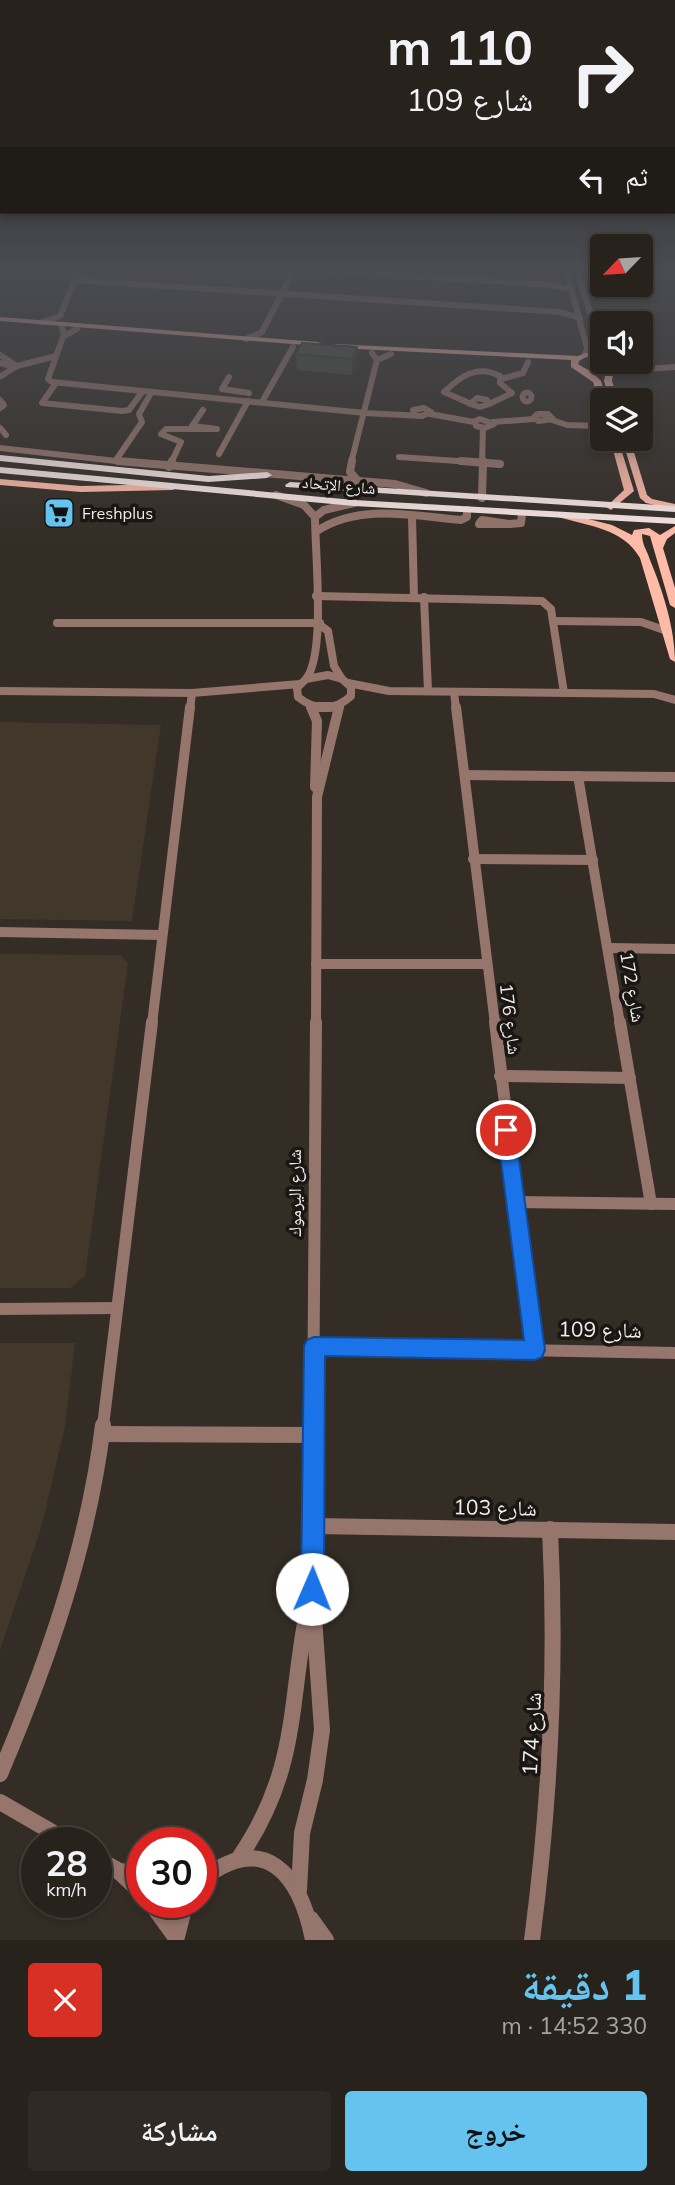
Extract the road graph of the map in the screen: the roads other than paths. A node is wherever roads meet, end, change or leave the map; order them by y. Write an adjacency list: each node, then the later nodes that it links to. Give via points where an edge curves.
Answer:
1 (11, 361): 12 (street)
2 (38, 361): 12 (street)
3 (55, 361): 19 (street, via 48,379)
4 (285, 361): 27 (street)
5 (374, 361): 33 (street)
6 (503, 361): 8 (main road)
7 (576, 361): 14 (main road)
8 (528, 362): 14 (main road); 18 (street, via 523,373)
9 (0, 363): 12 (street)
10 (653, 363): 11 (street)
11 (675, 365): 13 (street)
12 (16, 366): 16 (street)
13 (653, 366)
14 (581, 370): 15 (main road); 20 (main road)
15 (590, 370)
16 (1, 376)
17 (229, 377): 26 (street, via 222,389 251,389)
18 (501, 379): 23 (street, via 501,385 512,393); 28 (street, via 492,372 470,370 444,392)
19 (56, 383): 21 (street); 21 (street, via 42,403 122,411 129,410)
20 (599, 388)
21 (142, 392): 22 (street)
22 (151, 393): 26 (street); 49 (street, via 139,414 143,421)
23 (509, 397): 24 (street); 29 (street)
24 (521, 398)
25 (0, 400): 31 (street, via 4,405)
26 (246, 401): 27 (street); 46 (street)
27 (262, 402): 33 (street)
28 (469, 402): 29 (street, via 480,398); 30 (street)
29 (489, 404): 30 (street)
30 (480, 407): 34 (street)
31 (0, 408)
32 (203, 410): 52 (street, via 192,427 166,429 161,434 181,442)
33 (365, 413): 35 (street, via 430,414); 54 (street)
34 (483, 419): 35 (street); 36 (street)
35 (474, 422): 40 (street)
36 (493, 422): 37 (street, via 545,414); 40 (street)
37 (568, 425): 38 (street); 42 (street)
38 (590, 426)
39 (0, 428): 41 (street)
40 (483, 428): 50 (street)
41 (6, 435)
42 (570, 438)
43 (0, 448): 49 (street)
44 (617, 451): 65 (main road, via 629,491)
45 (630, 451): 66 (main road, via 643,496)
46 (219, 454)
47 (399, 457): 50 (street)
48 (0, 458): 56 (highway, شارع الإتحاد)
49 (116, 460): 52 (street)
50 (484, 463): 51 (street); 63 (street)
51 (500, 464)
52 (169, 467): 55 (street)
53 (0, 470): 60 (highway, شارع الإتحاد)
54 (350, 472): 57 (street); 58 (street)
55 (267, 475): 56 (highway); 57 (street)
56 (210, 479): 62 (highway, شارع الإتحاد)
57 (334, 479): 58 (street)
58 (358, 481): 62 (street)
59 (0, 482): 60 (main road, via 81,489)
60 (173, 487): 61 (highway, شارع الإتحاد)
61 (274, 494): 64 (highway, شارع الإتحاد); 70 (street, via 304,505)
62 (457, 497): 63 (highway, شارع الإتحاد)
63 (482, 498): 65 (highway, شارع الإتحاد)
64 (354, 503): 68 (highway, شارع الإتحاد); 70 (street, via 324,510)
65 (611, 507): 66 (highway, شارع الإتحاد)
66 (675, 508)
67 (522, 514): 68 (highway, شارع الإتحاد); 68 (street, via 521,523 509,524 478,522); 69 (highway, شارع الإتحاد)
68 (466, 515): 71 (street)
69 (561, 515): 72 (highway, شارع الإتحاد); 75 (main road, via 617,530)
70 (315, 517): 74 (street)
71 (412, 517): 74 (street, via 352,515); 78 (street)
72 (675, 521)
73 (675, 529): 76 (main road, via 663,537)
74 (317, 531): 77 (street)
75 (637, 544): 76 (main road, via 637,532 649,531); 80 (main road)
76 (658, 548): 79 (main road)
77 (316, 596): 78 (street); 84 (street)
78 (419, 597): 81 (street, via 537,600 550,606); 93 (street)
79 (674, 601)
80 (663, 615): 82 (street); 85 (main road)
81 (553, 621): 82 (street); 96 (street)
82 (641, 622): 85 (street)
83 (57, 623): 84 (street)
84 (320, 624): 87 (street, via 315,666); 88 (street, via 328,631 334,666)
85 (667, 631): 86 (main road)
86 (675, 659)
87 (303, 681): 88 (street, via 328,675); 90 (street); 98 (street)
88 (345, 681): 92 (street); 100 (street, شارع اليرموك, via 352,691)
89 (671, 689): 97 (street)
90 (260, 690): 95 (street); 98 (street)
91 (0, 691): 95 (street)
92 (389, 691): 93 (street); 100 (street)
93 (428, 691): 94 (street)
94 (454, 692): 96 (street); 102 (street, شارع 176)
95 (192, 693): 109 (street)
96 (564, 693): 97 (street)
97 (654, 694): 99 (street)
98 (298, 697): 101 (street)
99 (675, 700)
100 (345, 702): 101 (street, via 326,708); 105 (street, شارع اليرموك, via 335,715)
101 (310, 706): 105 (street, شارع اليرموك, via 317,721)
102 (465, 775): 103 (street); 106 (street, شارع 176)
103 (578, 776): 104 (street); 107 (street, شارع 172)
104 (675, 777)
105 (317, 797): 112 (street, شارع اليرموك)
106 (473, 859): 107 (street); 113 (street, شارع 176)
107 (593, 860): 110 (street, شارع 172)
108 (0, 932): 109 (street)
109 (160, 935): 119 (street)
110 (607, 948): 111 (street); 115 (street, شارع 172)
111 (675, 949)
112 (316, 964): 113 (street); 121 (street, شارع اليرموك)
113 (485, 964): 114 (street, شارع 176)
114 (500, 1076): 115 (street); 116 (street, شارع 176)
115 (630, 1078): 117 (street, شارع 172)
116 (515, 1202): 117 (street); 122 (street, شارع 176)
117 (651, 1204): 118 (street)
118 (675, 1204)
119 (117, 1308): 120 (street); 124 (street)
120 (0, 1309)
121 (314, 1346): 122 (street, شارع 109); 125 (street, شارع اليرموك)
122 (535, 1350): 123 (street, شارع 109)
123 (675, 1353)
124 (103, 1434): 125 (street); 130 (street, via 67,1602)
125 (314, 1435): 126 (street, شارع اليرموك)
126 (314, 1526): 127 (street, شارع 103); 129 (street, شارع اليرموك)
127 (550, 1529): 128 (street, شارع 103); 146 (street, شارع 174, via 555,1716)
128 (675, 1532)
129 (312, 1589): 133 (street, شارع اليرموك, via 280,1781 270,1809); 139 (street, شارع اليرموك, via 322,1730 316,1780 302,1833)
130 (0, 1774)
131 (0, 1802): 132 (street)
132 (43, 1827)
133 (239, 1858): 136 (street); 139 (street, via 273,1864)
134 (112, 1867): 135 (street)
135 (116, 1869): 137 (street); 138 (street)
136 (217, 1869)
137 (126, 1872)
138 (126, 1878)
139 (299, 1890): 142 (street)
140 (161, 1918): 143 (street)
141 (182, 1918): 143 (street)
142 (311, 1919): 144 (street); 145 (street)
143 (176, 1939)
144 (313, 1940)
145 (326, 1940)
146 (531, 1940)

